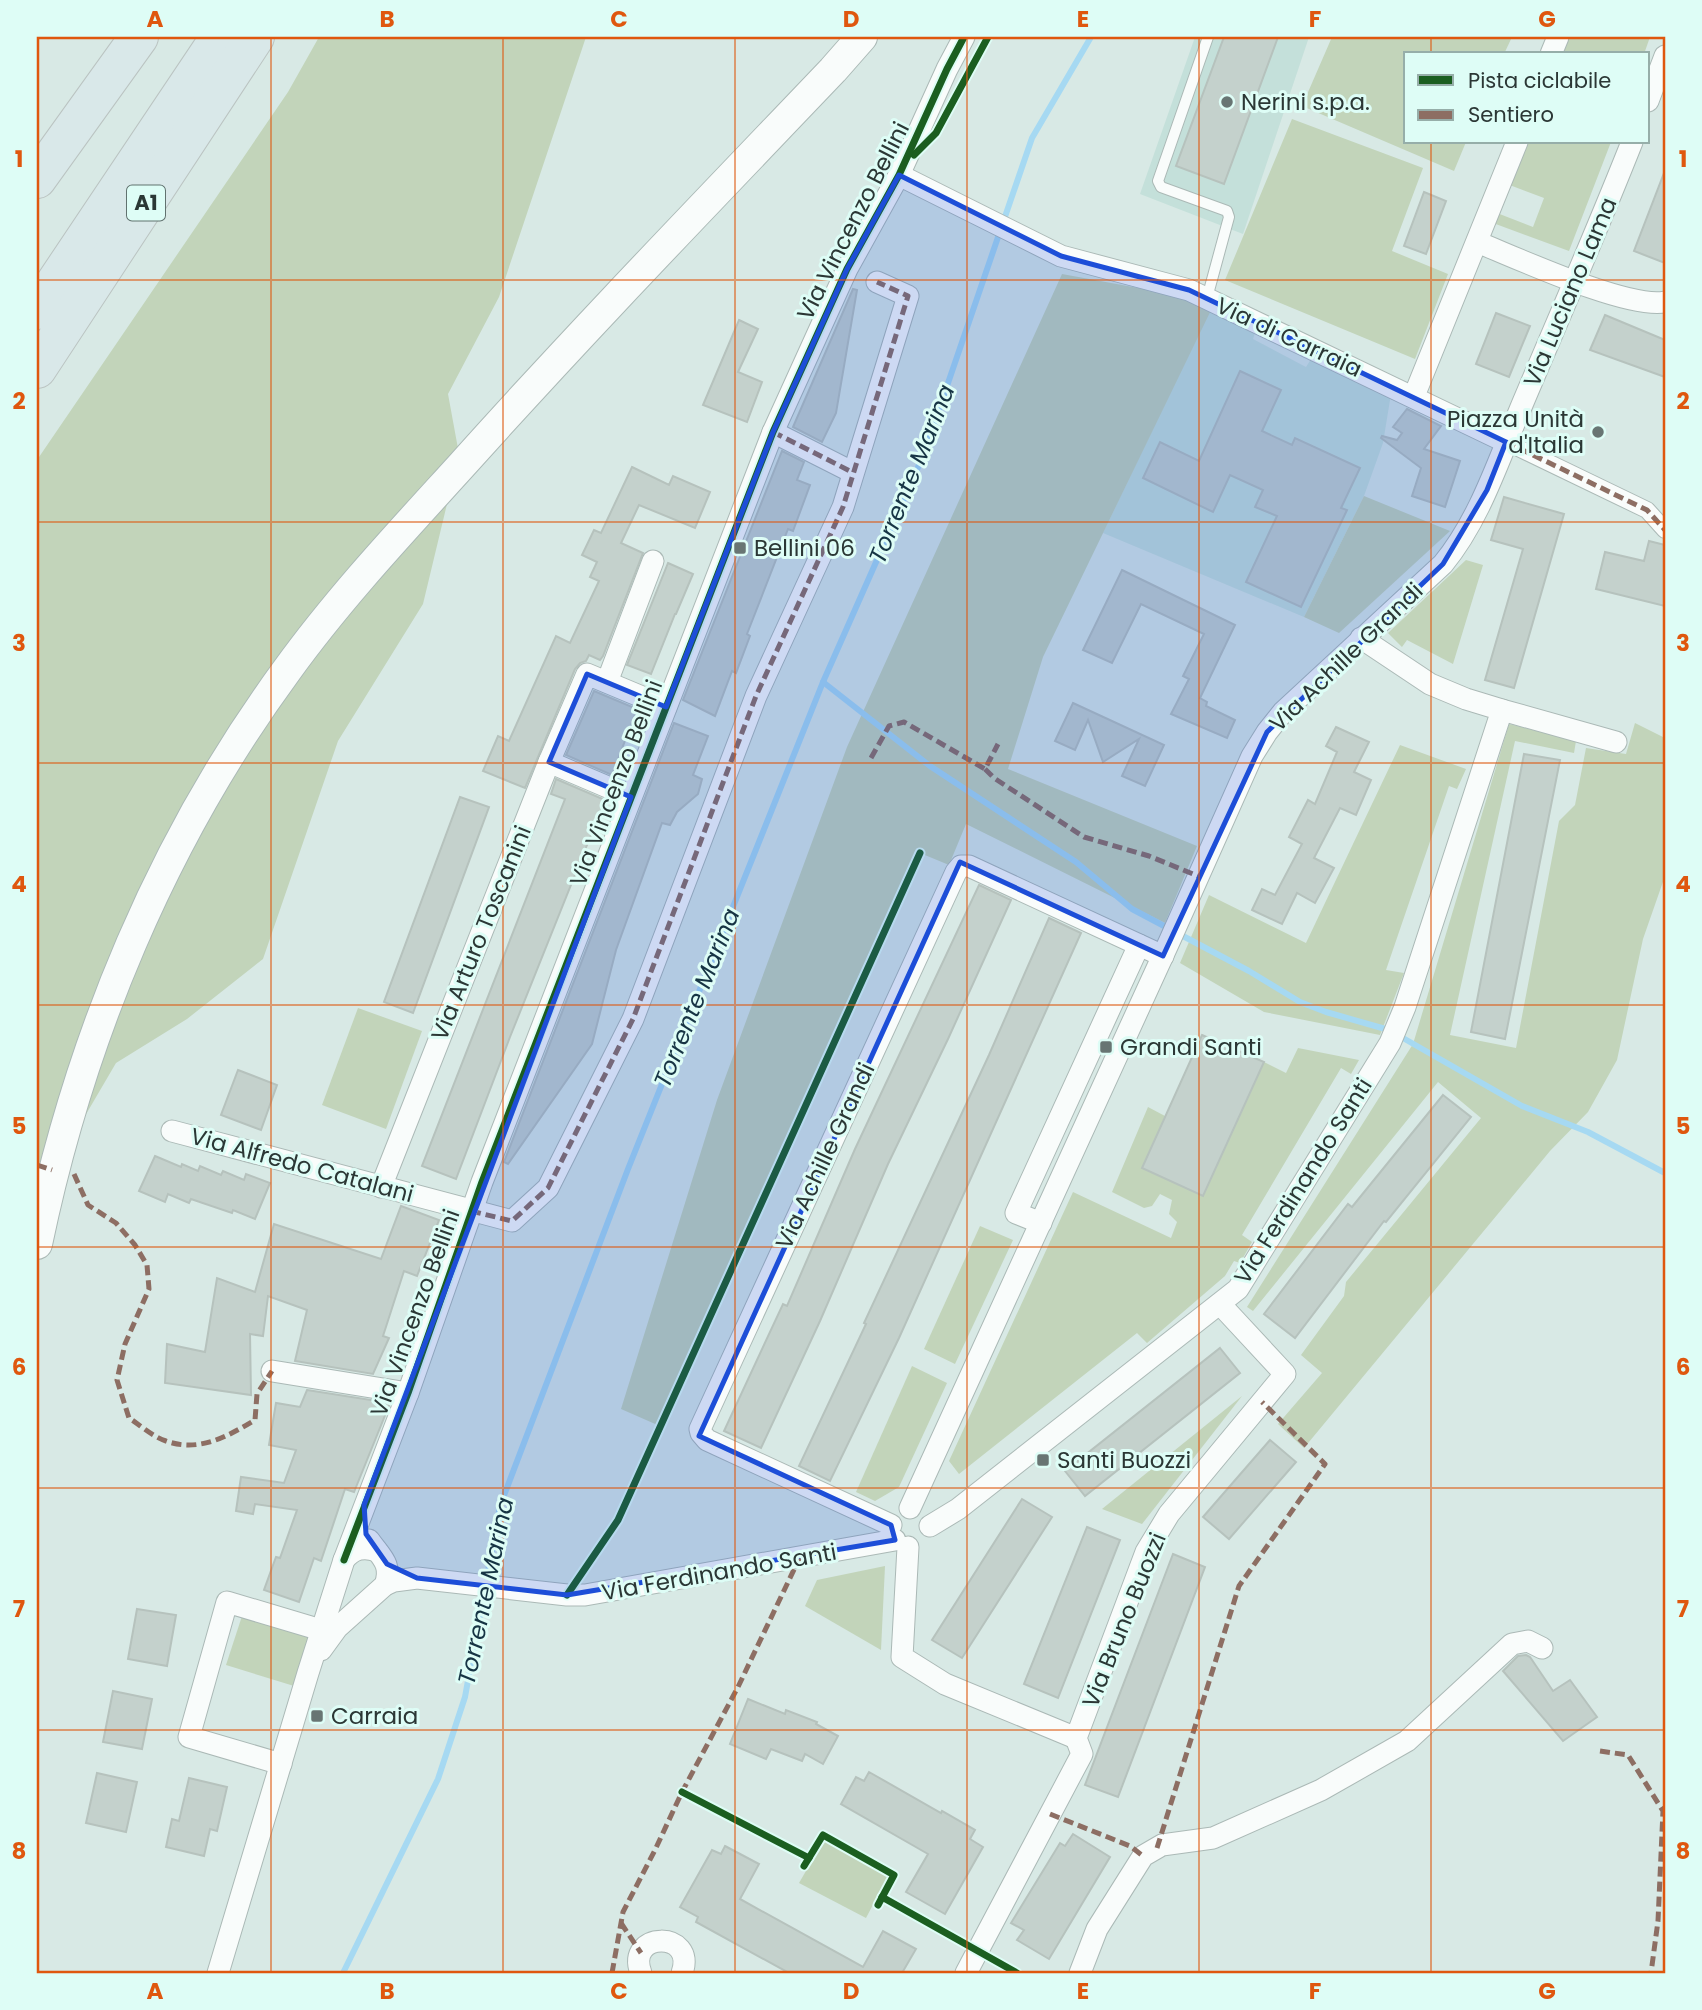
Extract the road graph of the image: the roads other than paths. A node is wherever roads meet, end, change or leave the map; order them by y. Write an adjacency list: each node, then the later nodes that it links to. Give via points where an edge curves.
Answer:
1 (138, 37): 12 (highway)
2 (220, 37): 18 (highway, A1)
3 (256, 37): 19 (highway, A1)
4 (862, 37): 39 (main road, via 538,381 351,590 287,669 213,784 143,915 77,1084)
5 (964, 37): 11 (street, Via Vincenzo Bellini)
6 (1208, 37): 16 (lane, via 1158,181 1161,187 1227,211)
7 (1665, 57): 8 (street)
8 (1650, 96)
9 (1516, 144): 13 (street)
10 (1631, 144): 14 (street, Via Luciano Lama)
11 (899, 175): 16 (street, Via di Carraia, via 1061,256); 21 (street, Via Vincenzo Bellini, via 847,269)
12 (37, 179)
13 (1477, 242): 14 (street); 20 (street)
14 (1575, 281): 17 (street, via 1644,302); 22 (street, Via Luciano Lama)
15 (877, 282): 23 (street, via 908,296)
16 (1207, 298): 20 (street, Via di Carraia)
17 (1665, 302)
18 (37, 310)
19 (37, 369)
20 (1414, 396): 22 (street, Via di Carraia)
21 (773, 432): 23 (street); 28 (street, Via Vincenzo Bellini)
22 (1506, 442): 24 (street, Via di Carraia, via 1647,510); 26 (street, Via Achille Grandi, via 1457,547)
23 (852, 472): 37 (street, Via Alfredo Catalani, via 843,506 755,696 633,1019 548,1188 512,1221)
24 (1665, 530)
25 (653, 561): 27 (street)
26 (1361, 638): 29 (street, via 1430,684); 34 (street, Via Achille Grandi, via 1266,732)
27 (607, 682): 28 (street); 31 (street, Via Arturo Toscanini, via 587,674)
28 (666, 707): 32 (street, Via Vincenzo Bellini)
29 (1502, 710): 30 (street); 40 (street, Via Ferdinando Santi, via 1390,1043 1238,1289)
30 (1616, 742)
31 (549, 762): 32 (street); 36 (street, Via Arturo Toscanini)
32 (631, 797): 37 (street, Via Vincenzo Bellini)
33 (1139, 945): 34 (street, Via Achille Grandi); 38 (street, via 1016,1213); 46 (street, Via Achille Grandi, via 969,866 958,869 701,1423 707,1440)
34 (1167, 948): 38 (street, Via Achille Grandi)
35 (172, 1131): 36 (street, Via Alfredo Catalani)
36 (381, 1187): 37 (street, Via Alfredo Catalani)
37 (471, 1211): 42 (street, Via Vincenzo Bellini)
38 (1041, 1223): 44 (street, Via Achille Grandi)
39 (37, 1244)
40 (1220, 1304): 45 (street, Via Ferdinando Santi, via 958,1510); 52 (street, Via Bruno Buozzi, via 1285,1374 1169,1514 1151,1543)
41 (272, 1371): 42 (street, Via Vincenzo Bellini)
42 (408, 1393): 43 (street, Via Vincenzo Bellini)
43 (364, 1505): 47 (street, Via Vincenzo Bellini); 48 (street, via 364,1527)
44 (910, 1508): 45 (street, via 922,1511); 46 (street, via 895,1515)
45 (930, 1527): 46 (street, Via Ferdinando Santi, via 926,1539 915,1546)
46 (898, 1537): 48 (street, Via Ferdinando Santi, via 608,1593 567,1595); 52 (street, via 902,1657 945,1684)
47 (342, 1564): 48 (street, via 355,1550 370,1549); 48 (street, via 343,1581 352,1592 366,1595); 49 (street, Via Vincenzo Bellini)
48 (382, 1572): 51 (street, Via Vincenzo Bellini)
49 (321, 1630): 51 (street, Via Vincenzo Bellini); 53 (street, via 227,1602 189,1737)
50 (1542, 1648): 58 (street, via 1528,1641 1512,1644 1407,1741 1321,1790 1213,1838 1162,1845 1143,1856 1097,1929)
51 (307, 1673): 53 (street, Via Vincenzo Bellini)
52 (1076, 1738): 57 (street, Via Bruno Buozzi, via 1082,1754)
53 (281, 1764): 54 (street, Via Vincenzo Bellini)
54 (218, 1973)
55 (641, 1973): 56 (street, via 640,1953 658,1941 678,1948 684,1961)
56 (682, 1973)
57 (966, 1973)
58 (1080, 1973)

